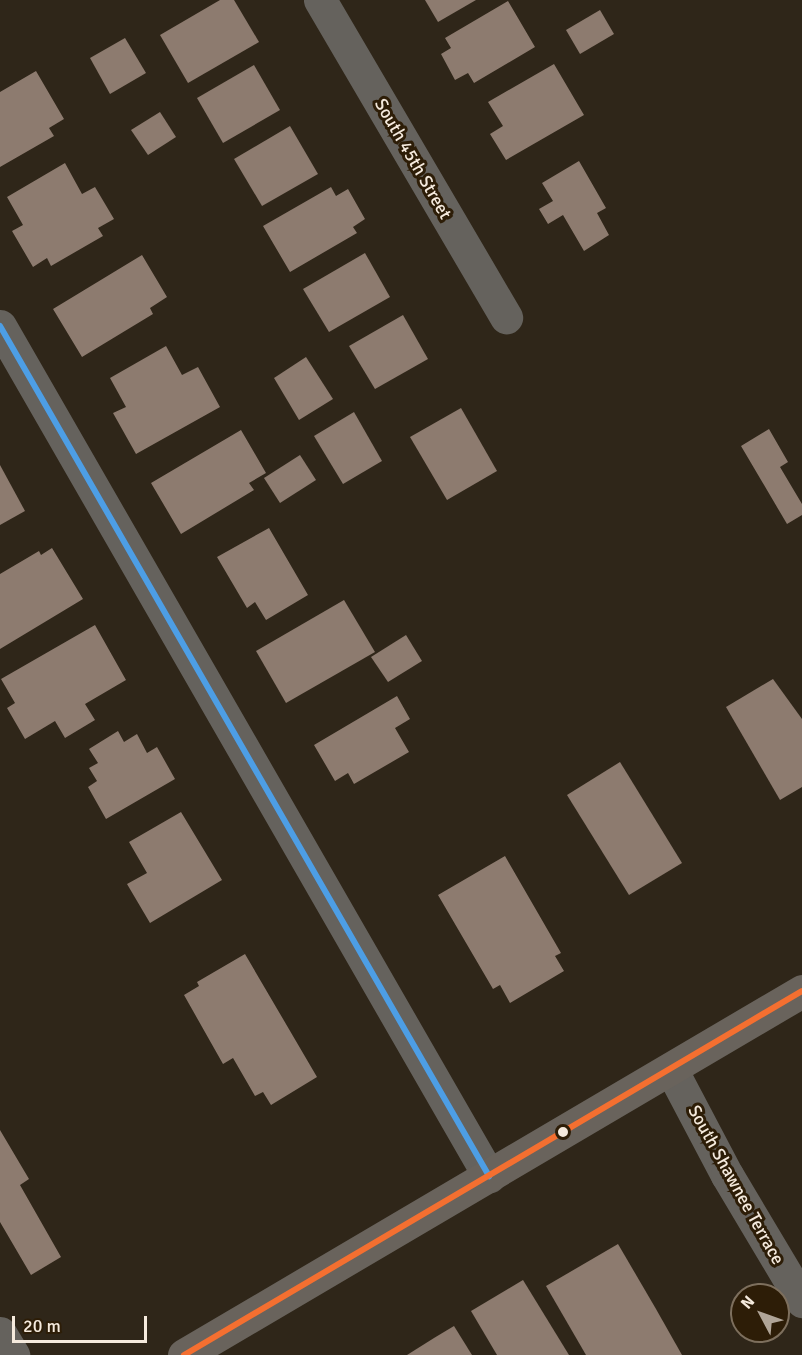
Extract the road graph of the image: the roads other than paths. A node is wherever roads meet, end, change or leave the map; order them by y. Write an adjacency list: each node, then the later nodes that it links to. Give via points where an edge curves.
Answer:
1 (320, 0): 2 (street, South 45th Street)
2 (506, 317)
3 (0, 326): 6 (street)
4 (802, 991): 5 (street)
5 (671, 1068): 6 (street); 7 (street, South Shawnee Terrace, via 727,1175)
6 (489, 1176): 10 (street)
7 (802, 1301)
8 (0, 1334): 9 (street)
9 (13, 1355)
10 (184, 1355)

